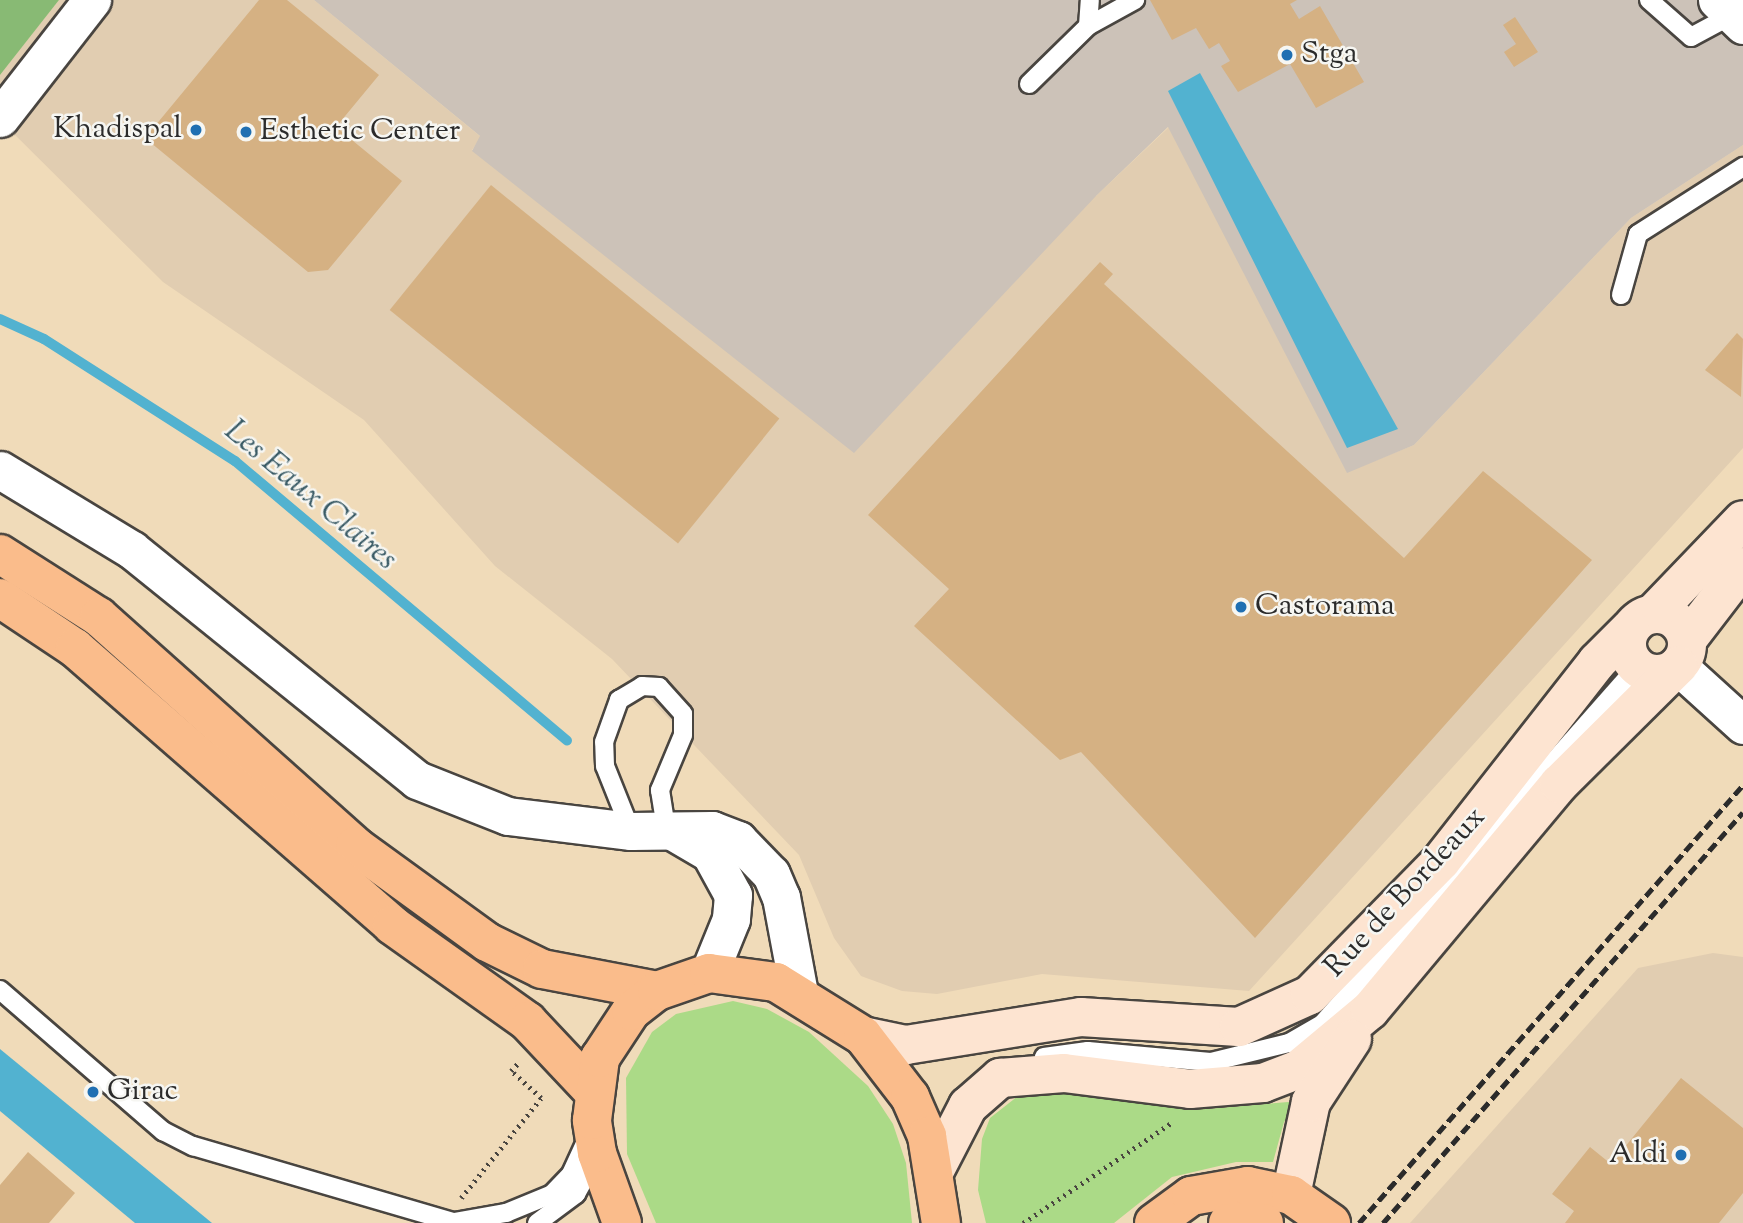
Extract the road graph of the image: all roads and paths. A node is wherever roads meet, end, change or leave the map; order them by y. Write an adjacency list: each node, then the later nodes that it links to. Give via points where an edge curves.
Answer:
1 (92, 0): 8 (street)
2 (1090, 0): 6 (lane)
3 (1135, 0): 6 (lane)
4 (1649, 0): 5 (lane, via 1691,37)
5 (1731, 13)
6 (1088, 26): 7 (lane)
7 (1029, 84)
8 (0, 118)
9 (1743, 167): 10 (lane, via 1638,234)
10 (1621, 295)
11 (0, 470): 20 (street, via 132,550 417,780 508,816)
12 (1743, 520): 16 (main road, Rue de Bordeaux)
13 (0, 554): 23 (main road, via 99,617 355,846 488,942 542,969)
14 (1743, 567): 17 (main road, Rue de Bordeaux)
15 (0, 598): 27 (main road, via 75,648 393,925)
16 (1642, 622): 17 (main road, via 1679,623); 18 (main road, via 1627,649); 26 (main road, Rue de Bordeaux, via 1597,662 1441,861 1310,995 1239,1027 1081,1017)
17 (1682, 653): 18 (main road, via 1662,674); 19 (street); 25 (main road, Rue de Bordeaux, via 1559,784)
18 (1637, 667): 29 (lane, via 1323,1023 1289,1043 1211,1062)
19 (1743, 724)
20 (649, 830): 20 (lane, via 683,735 682,714 659,687 642,686 619,700 604,742 605,766); 21 (street, via 710,853 733,895 731,919); 24 (street, via 712,830 756,853 781,897)
21 (709, 973): 23 (main road); 24 (main road, via 746,974)
22 (0, 990): 34 (lane, via 163,1131)
23 (657, 991): 31 (main road, via 612,1034)
24 (799, 993): 28 (main road)
25 (1370, 1010): 30 (main road, Rue de Bordeaux, via 1299,1069 1263,1083 1190,1089 1064,1073); 33 (main road, Rue de Bordeaux, via 1311,1102)
26 (988, 1028): 28 (main road, Rue de Bordeaux, via 906,1045); 29 (lane, via 1044,1035)
27 (542, 1035): 31 (main road); 34 (path, via 511,1071 541,1098 463,1192)
28 (863, 1036): 32 (main road, via 910,1097)
29 (1088, 1051): 30 (lane, via 1038,1058)
30 (1000, 1078): 32 (main road, via 968,1106)
31 (593, 1121): 34 (lane, via 571,1174 552,1194 506,1213); 35 (lane, via 576,1194); 36 (main road)
32 (936, 1168): 37 (main road)
33 (1291, 1195): 38 (main road, via 1218,1188 1191,1196); 41 (main road)
34 (455, 1222)
35 (537, 1223)
36 (622, 1223)
37 (941, 1223)
38 (1154, 1223)
39 (1228, 1223): 40 (main road)
40 (1264, 1223)
41 (1331, 1223)

